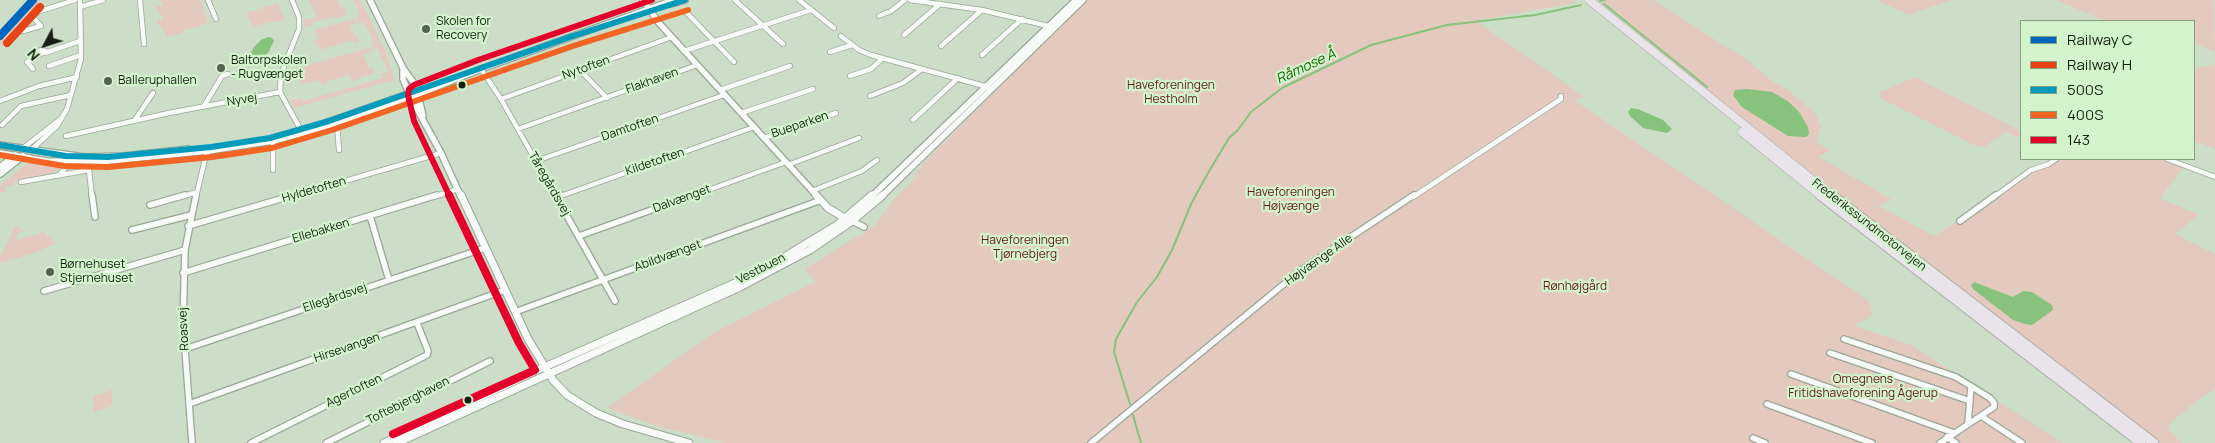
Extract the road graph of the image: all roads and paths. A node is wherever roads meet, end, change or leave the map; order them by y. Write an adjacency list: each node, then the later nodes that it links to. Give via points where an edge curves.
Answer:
1 (75, 0): 31 (street, via 37,12 33,17 41,26)
2 (80, 0): 20 (street)
3 (103, 0): 20 (street)
4 (140, 0): 37 (street)
5 (208, 0): 26 (street)
6 (292, 0): 62 (street, via 299,29 281,74)
7 (370, 0): 50 (street)
8 (642, 0): 21 (street, Bueparken)
9 (674, 0): 21 (street)
10 (685, 0): 21 (street)
11 (735, 0): 28 (street)
12 (799, 0): 22 (street)
13 (905, 0): 25 (street)
14 (910, 0): 19 (street)
15 (1076, 0): 29 (street, Vestbuen)
16 (1083, 0): 29 (street, Vestbuen)
17 (1581, 0): 162 (highway, Frederikssundmotorvejen, via 1829,203)
18 (1589, 0): 163 (highway, Frederikssundmotorvejen, via 1786,160)
19 (940, 4): 23 (street); 32 (street)
20 (80, 7): 35 (street)
21 (649, 10): 34 (street, Bueparken); 52 (street)
22 (811, 10): 28 (street); 30 (street)
23 (982, 10): 27 (street); 40 (street)
24 (687, 13): 36 (street)
25 (879, 16)
26 (216, 19)
27 (1022, 19): 29 (street); 44 (street)
28 (763, 26): 36 (street); 38 (street)
29 (1052, 27): 59 (street, Vestbuen); 60 (street, Vestbuen)
30 (834, 28)
31 (23, 32)
32 (904, 35)
33 (841, 36): 39 (street)
34 (672, 37): 41 (street, Bueparken); 54 (street, Nytoften)
35 (80, 41): 43 (street); 51 (street, via 31,54 36,56 27,62)
36 (714, 42): 41 (street); 46 (street)
37 (144, 44)
38 (783, 44)
39 (852, 45): 42 (street); 45 (street)
40 (941, 46)
41 (684, 51): 47 (street, Bueparken)
42 (830, 52)
43 (81, 55): 48 (street); 57 (street)
44 (982, 55)
45 (883, 58): 53 (street); 56 (street, via 871,69)
46 (734, 62)
47 (697, 65): 64 (street, Bueparken); 70 (street, Flakhaven)
48 (49, 66)
49 (790, 66): 64 (street)
50 (403, 68): 63 (street); 67 (street, via 403,79)
51 (34, 69)
52 (481, 69): 63 (street); 71 (street, Tåregårdsvej)
53 (922, 69): 58 (street); 68 (street, via 903,83)
54 (580, 70): 70 (street); 71 (street, Nytoften)
55 (228, 74): 73 (street, Nyvej, via 222,76)
56 (850, 76)
57 (76, 77): 66 (street); 72 (street)
58 (958, 78): 59 (street); 78 (street)
59 (986, 86): 60 (street); 119 (street, Vestbuen)
60 (993, 88): 119 (street, Vestbuen, via 876,202)
61 (813, 89): 75 (street)
62 (280, 92): 73 (street, Nyvej); 84 (street)
63 (418, 92): 67 (street); 76 (street)
64 (722, 92): 75 (street, Bueparken); 101 (street, Damtoften)
65 (153, 93): 79 (street)
66 (71, 95): 77 (street); 81 (street, via 20,106)
67 (410, 96): 76 (street); 80 (street); 84 (street)
68 (870, 96)
69 (1561, 96): 156 (street, Højvænge Alle, via 1301,270)
70 (606, 98): 83 (street, Flakhaven)
71 (501, 99): 83 (street, Tåregårdsvej)
72 (0, 100)
73 (204, 106): 79 (street, Nyvej)
74 (836, 113): 86 (street, Bueparken)
75 (741, 114): 82 (street, Bueparken)
76 (423, 117): 95 (street)
77 (59, 120): 90 (street); 93 (street, via 49,136)
78 (913, 120)
79 (134, 121): 85 (street, Nyvej)
80 (339, 123): 84 (street); 92 (street)
81 (2, 125)
82 (754, 127): 86 (street, Bueparken); 113 (street, Kildetoften)
83 (518, 130): 101 (street, Tåregårdsvej)
84 (302, 132): 88 (street); 91 (street)
85 (66, 136)
86 (764, 138): 103 (street, Bueparken)
87 (859, 138): 103 (street)
88 (273, 141): 91 (street); 105 (street)
89 (0, 145): 90 (street)
90 (22, 149): 93 (street); 96 (street)
91 (210, 149): 93 (street, via 108,157); 102 (street, via 136,159); 112 (street, Roasvej)
92 (339, 150)
93 (30, 151): 97 (street)
94 (0, 153): 96 (street)
95 (441, 153): 110 (street); 121 (street, Hyldetoften)
96 (14, 156): 97 (street); 104 (street)
97 (21, 157): 102 (street); 106 (street)
98 (877, 160): 111 (street, via 862,171)
99 (2055, 160): 120 (street, via 2031,170)
100 (2170, 160): 108 (street)
101 (536, 161): 113 (street, Tåregårdsvej)
102 (70, 163): 107 (street)
103 (787, 164): 111 (street, Bueparken); 124 (street, Dalvænget)
104 (0, 167)
105 (272, 170)
106 (0, 174)
107 (60, 174): 109 (street); 118 (street, via 89,170)
108 (2215, 177)
109 (21, 182)
110 (458, 189): 117 (street, Ellebakken); 125 (street)
111 (812, 190): 114 (street, Bueparken)
112 (197, 192): 115 (street); 116 (street, Roasvej)
113 (556, 197): 124 (street, Tåregårdsvej)
114 (821, 200): 119 (street, Bueparken); 128 (street, Abildvænget)
115 (150, 205)
116 (191, 214): 121 (street, Roasvej); 123 (street)
117 (370, 216): 127 (street, Ellebakken); 129 (street)
118 (95, 217)
119 (849, 220): 122 (street); 139 (street, Vestbuen, via 771,265)
120 (1960, 221)
121 (188, 226): 126 (street, Roasvej)
122 (864, 227)
123 (132, 230)
124 (579, 236): 128 (street, Tåregårdsvej)
125 (485, 248): 129 (street, Ellegårdsvej); 130 (street)
126 (185, 250): 127 (street, Roasvej); 131 (street)
127 (183, 273): 136 (street, Roasvej)
128 (603, 279): 132 (street, Tåregårdsvej); 133 (street, Abildvænget)
129 (389, 280): 136 (street, Ellegårdsvej)
130 (505, 290): 133 (street); 134 (street, Hirsevangen)
131 (44, 291)
132 (616, 301)
133 (515, 312): 139 (street)
134 (417, 323): 143 (street, Hirsevangen); 151 (street, Agertoften, via 428,355)
135 (1844, 338): 141 (street, via 1956,377)
136 (185, 349): 143 (street, Roasvej)
137 (1830, 353): 142 (street)
138 (490, 361): 152 (street, Toftebjerghaven)
139 (547, 371): 153 (street, Vestbuen); 154 (street, Vestbuen); 155 (street, via 567,395 596,414)
140 (1791, 374): 147 (street)
141 (1972, 387): 142 (street); 145 (street, via 1994,404)
142 (1970, 401): 146 (street)
143 (189, 404): 150 (street, Roasvej)
144 (1767, 404): 158 (street)
145 (1981, 416): 146 (street); 161 (street)
146 (1968, 423): 147 (street)
147 (1954, 433): 148 (street)
148 (1947, 437): 159 (street); 160 (street)
149 (1753, 438): 157 (street)
150 (192, 443)
151 (252, 443)
152 (326, 443)
153 (384, 443)
154 (397, 443)
155 (689, 443)
156 (1091, 443)
157 (1765, 443)
158 (1872, 443)
159 (1940, 443)
160 (1956, 443)
161 (2022, 443)
162 (2141, 443)
163 (2154, 443)

